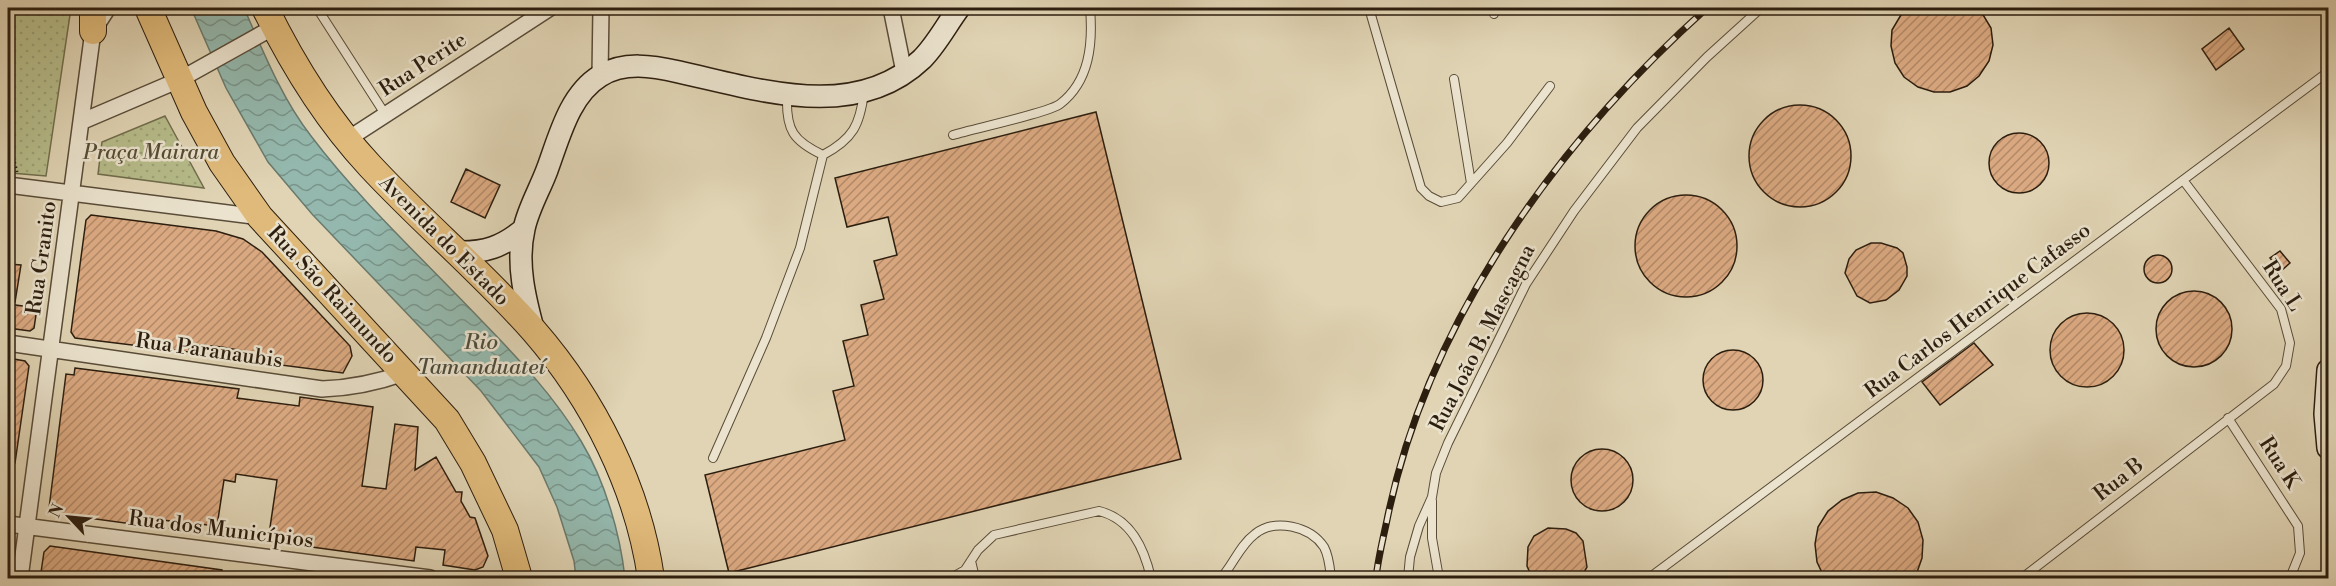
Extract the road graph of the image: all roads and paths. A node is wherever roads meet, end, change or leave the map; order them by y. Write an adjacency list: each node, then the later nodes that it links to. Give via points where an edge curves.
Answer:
1 (148, 8): 16 (highway, Rua São Raimundo)
2 (317, 8): 20 (lane)
3 (550, 8): 20 (street, Rua Perite)
4 (602, 8): 14 (street)
5 (891, 8): 12 (street)
6 (959, 8): 12 (main road, via 921,59)
7 (1090, 8): 22 (lane, via 1090,51 1081,81 1059,106)
8 (1369, 8): 27 (lane, via 1421,188 1441,202 1458,198)
9 (1761, 8): 42 (lane, Rua João B. Mascagna, via 1637,128 1574,211 1526,284 1490,355 1436,473)
10 (96, 13): 21 (street, Rua Granito)
11 (266, 24): 16 (street); 24 (highway, Avenida do Estado)
12 (904, 72): 18 (main road)
13 (2328, 72): 26 (lane, Rua Carlos Henrique Cafasso)
14 (600, 75): 19 (main road, via 625,66 651,66); 31 (main road, via 570,112)
15 (1454, 79): 27 (lane)
16 (179, 80): 21 (street); 30 (highway, Rua São Raimundo, via 222,163)
17 (1550, 86): 27 (lane)
18 (864, 91): 19 (main road, via 838,97); 25 (lane, via 860,118 853,130 841,145)
19 (787, 95): 25 (lane, via 791,131 804,146)
20 (385, 114): 24 (street, Rua Perite)
21 (83, 121): 29 (street, Rua Granito)
22 (953, 135)
23 (8, 136): 28 (path)
24 (348, 139): 32 (highway, Avenida do Estado)
25 (823, 155): 41 (lane, via 800,248 766,338)
26 (2184, 180): 38 (lane, Rua L, via 2281,309 2288,329 2289,356 2282,375); 57 (lane, Rua Carlos Henrique Cafasso)
27 (1471, 183)
28 (14, 186): 29 (street)
29 (73, 193): 30 (street); 35 (street, Rua Granito)
30 (260, 217): 37 (highway, Rua São Raimundo)
31 (524, 229): 32 (main road, via 492,250); 33 (main road, via 522,279)
32 (456, 252): 33 (highway, Avenida do Estado)
33 (534, 332): 49 (highway, Avenida do Estado, via 605,436 635,506)
34 (8, 343): 35 (street, Rua Paranaubis)
35 (51, 349): 37 (street, Rua Paranaubis, via 322,389 368,385); 44 (street, Rua Granito)
36 (2328, 370): 40 (main road)
37 (404, 372): 48 (highway, Rua São Raimundo, via 447,420 473,463 505,530)
38 (2238, 410): 39 (lane, Rua B)
39 (2228, 418): 58 (lane, Rua B); 59 (lane, Rua K, via 2298,526 2301,547)
40 (2328, 448)
41 (713, 458)
42 (1432, 497): 55 (lane, Rua João B. Mascagna, via 1410,557); 56 (lane, via 1432,538)
43 (8, 524): 44 (street, Rua dos Municípios)
44 (27, 527): 46 (street, Rua Granito); 47 (street, Rua dos Municípios)
45 (971, 561): 50 (lane); 51 (lane); 52 (lane, via 994,536 1100,511 1111,514 1131,530)
46 (20, 579)
47 (430, 579)
48 (519, 579)
49 (651, 579)
50 (951, 579)
51 (975, 579)
52 (1151, 579)
53 (1221, 579): 54 (lane, via 1256,533 1276,525 1299,528 1315,537 1325,549)
54 (1331, 579)
55 (1408, 579)
56 (1439, 579)
57 (1649, 579)
58 (2022, 579)
59 (2290, 579)

